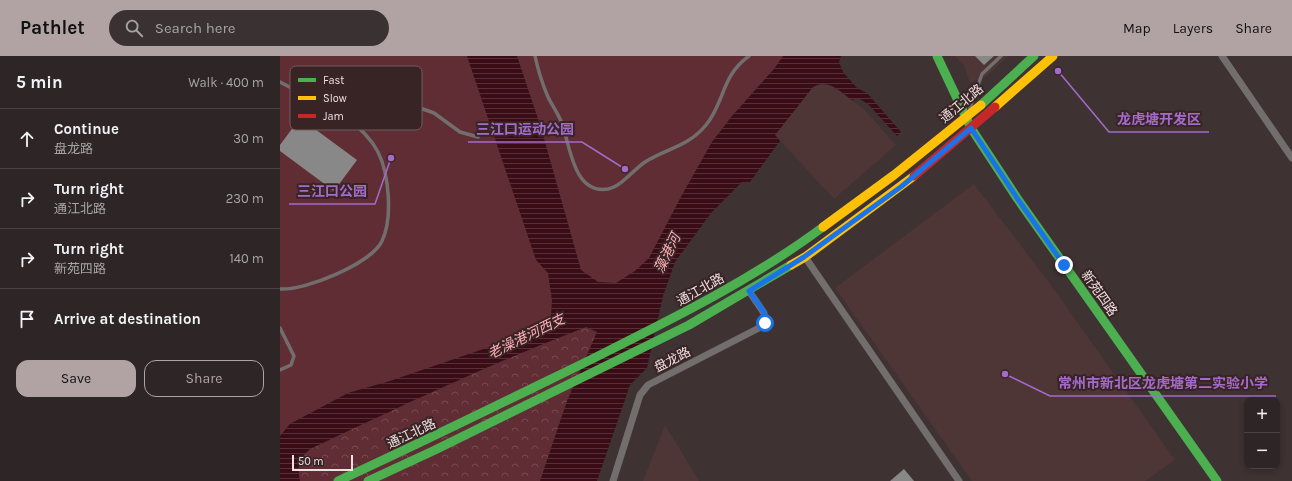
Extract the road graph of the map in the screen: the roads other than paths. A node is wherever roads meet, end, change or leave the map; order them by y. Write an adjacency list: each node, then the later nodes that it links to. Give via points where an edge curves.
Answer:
1 (535, 56): 2 (lane, via 540,80 560,120 567,138 570,158 578,173 586,183 596,188 608,189 645,162 694,138 707,124 731,73)
2 (748, 56)
3 (937, 56): 11 (main road, 新苑四路)
4 (1001, 56): 11 (lane, via 982,74)
5 (1034, 56): 11 (main road, 通江北路)
6 (1053, 56): 12 (main road, 通江北路)
7 (1222, 56): 15 (street)
8 (280, 82): 9 (lane)
9 (290, 87)
10 (422, 109): 14 (lane, via 434,113 460,132)
11 (967, 117): 12 (main road, 新苑四路); 21 (main road, 通江北路, via 800,244 742,280 669,321 430,439)
12 (971, 128): 16 (main road, 通江北路, via 902,186); 25 (main road, 新苑四路, via 1017,198)
13 (361, 130): 17 (lane, via 378,152 387,180 388,217 382,242 362,262 320,282)
14 (478, 137)
15 (1292, 158)
16 (804, 257): 18 (main road, 通江北路); 24 (street)
17 (280, 289)
18 (749, 291): 22 (main road, 通江北路, via 663,337); 23 (street, 盘龙路, via 764,312 765,323 648,385 640,396)
19 (280, 328): 20 (lane, via 294,356 291,365)
20 (280, 370)
21 (338, 481)
22 (368, 481)
23 (613, 481)
24 (959, 481)
25 (1217, 481)

